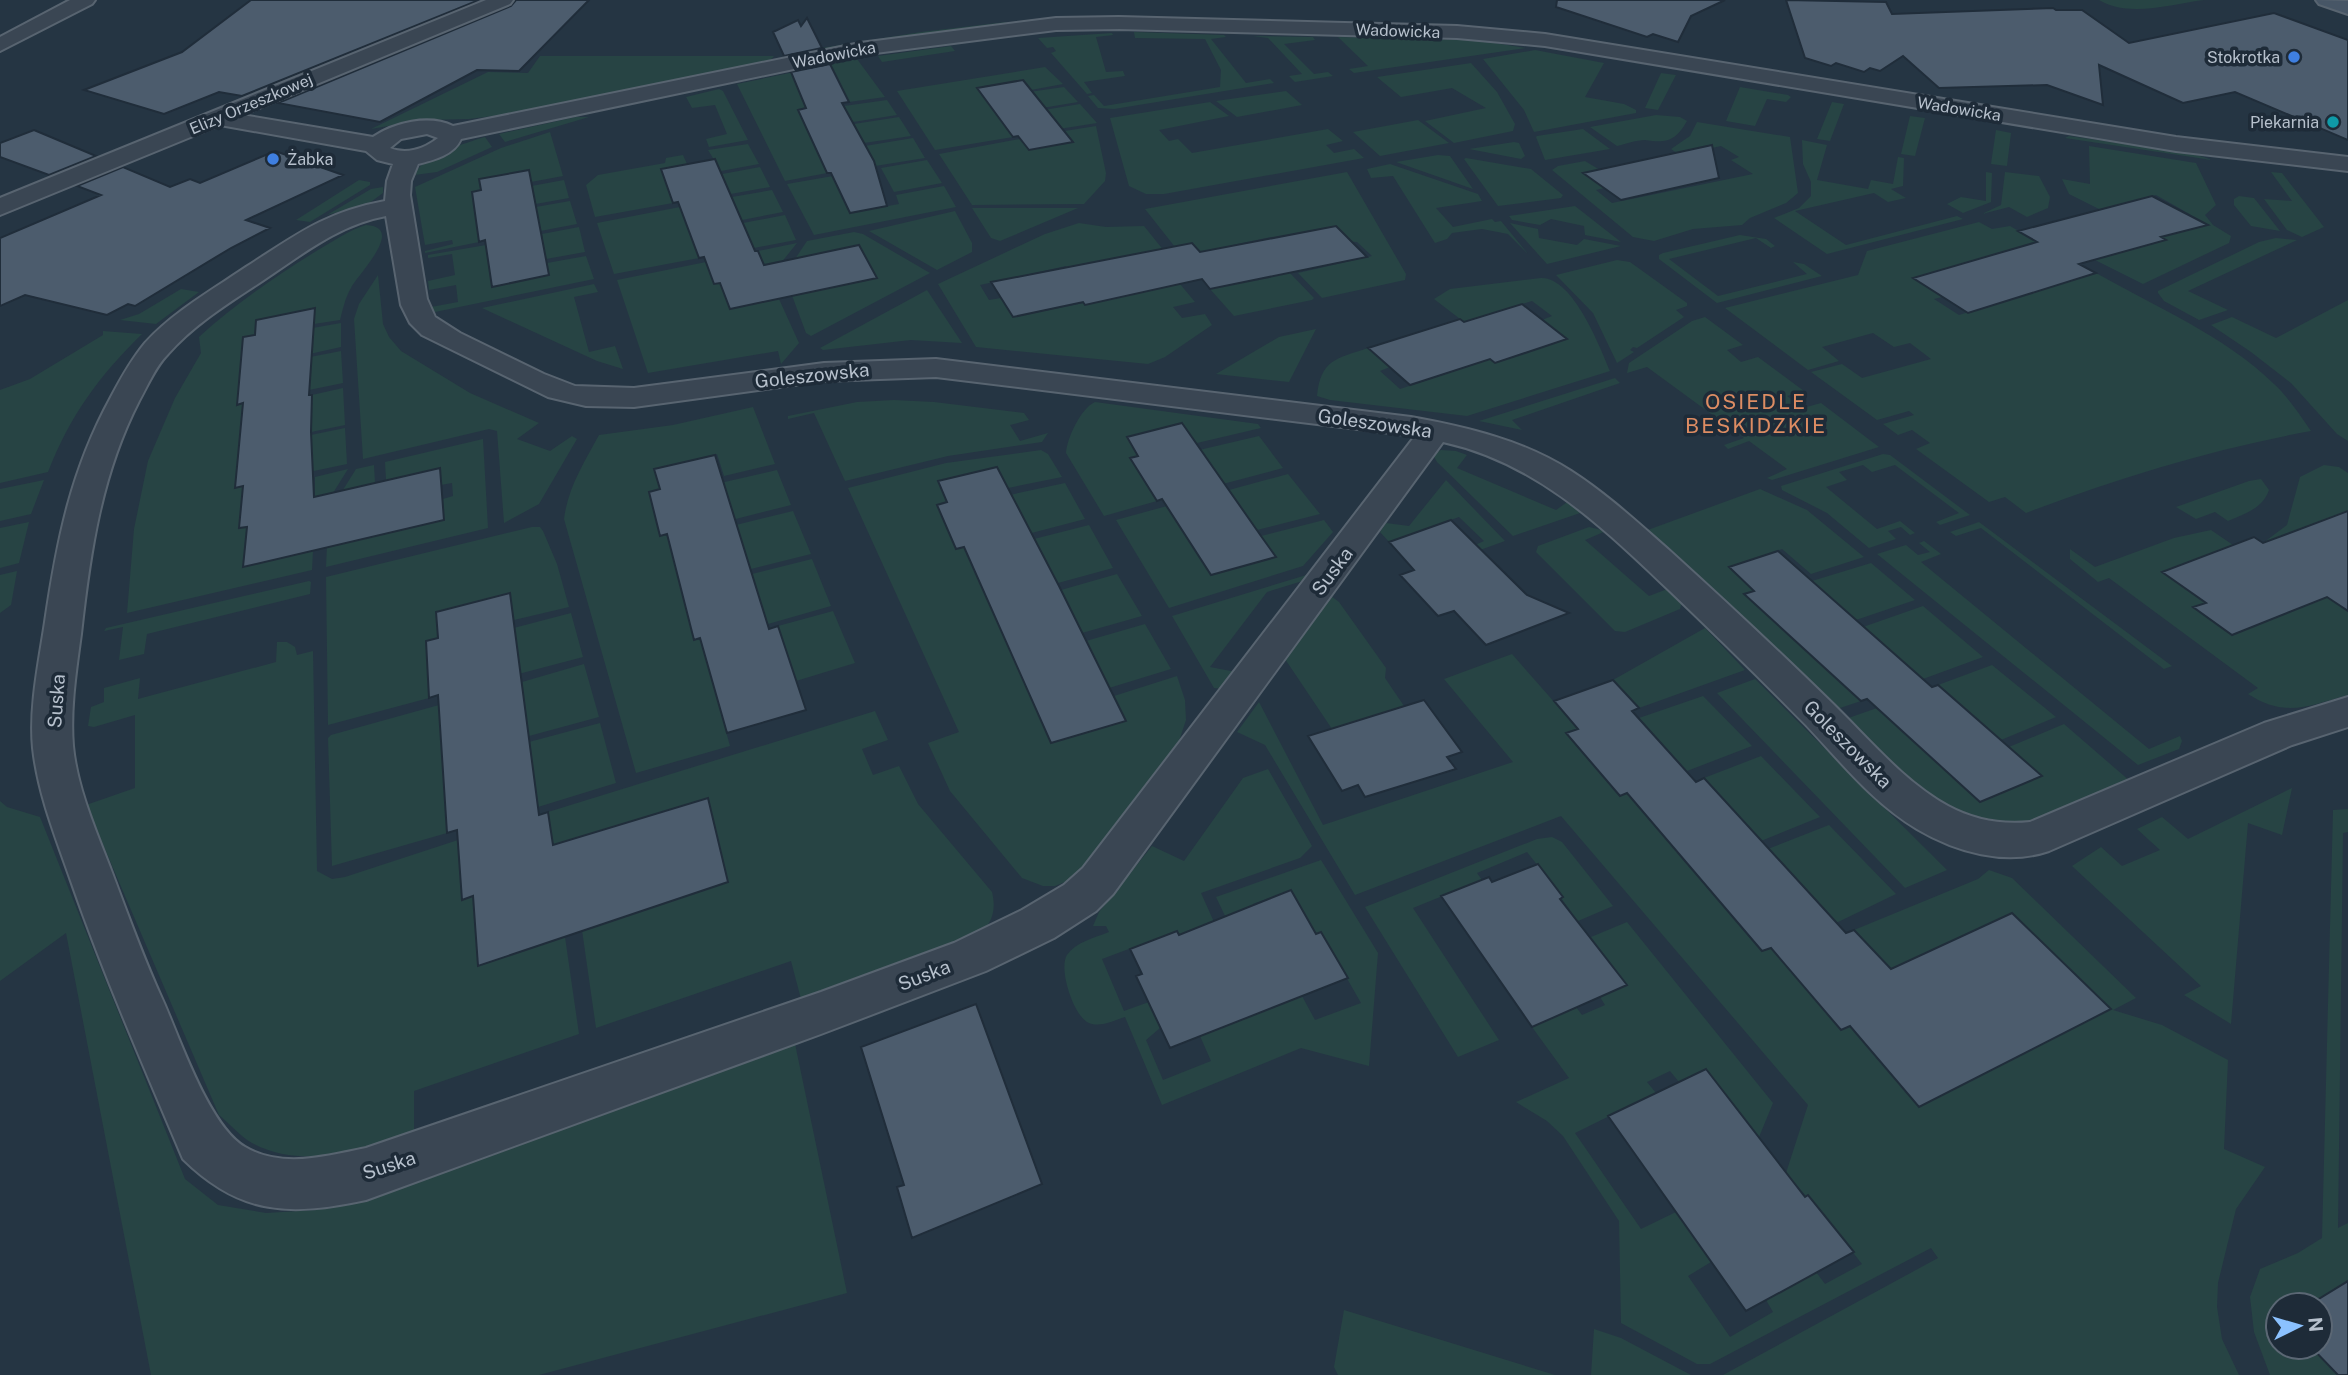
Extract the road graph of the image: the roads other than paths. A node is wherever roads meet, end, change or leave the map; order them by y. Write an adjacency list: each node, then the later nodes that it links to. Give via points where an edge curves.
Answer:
1 (85, 0): 5 (street)
2 (503, 0): 6 (street, Elizy Orzeszkowej, via 437,17)
3 (2326, 0): 4 (street)
4 (2348, 8)
5 (0, 45)
6 (220, 118): 8 (street); 12 (street, Elizy Orzeszkowej)
7 (449, 134): 8 (street, via 418,128 393,134); 9 (street, via 450,140 442,148); 10 (street, Wadowicka, via 860,49 1023,27 1119,23 1457,32 1545,40 2176,144)
8 (378, 145): 9 (street, via 377,151 385,156)
9 (410, 158): 11 (street, Goleszowska, via 399,172)
10 (2348, 164)
11 (398, 206): 13 (street, Goleszowska, via 421,319 453,340 569,394 637,397 802,375 916,367); 13 (street, Suska, via 345,218 298,245 192,315 141,369 110,427 83,504 55,688 53,747 67,809 127,974 201,1142 224,1164 251,1177 285,1185 319,1184 366,1174 970,957 1060,911 1098,881)
12 (0, 207)
13 (1436, 430): 14 (street, Goleszowska, via 1535,463 1578,490 1709,606 1897,793 1945,824 1980,837 2016,842 2034,839 2278,734)
14 (2348, 712)

